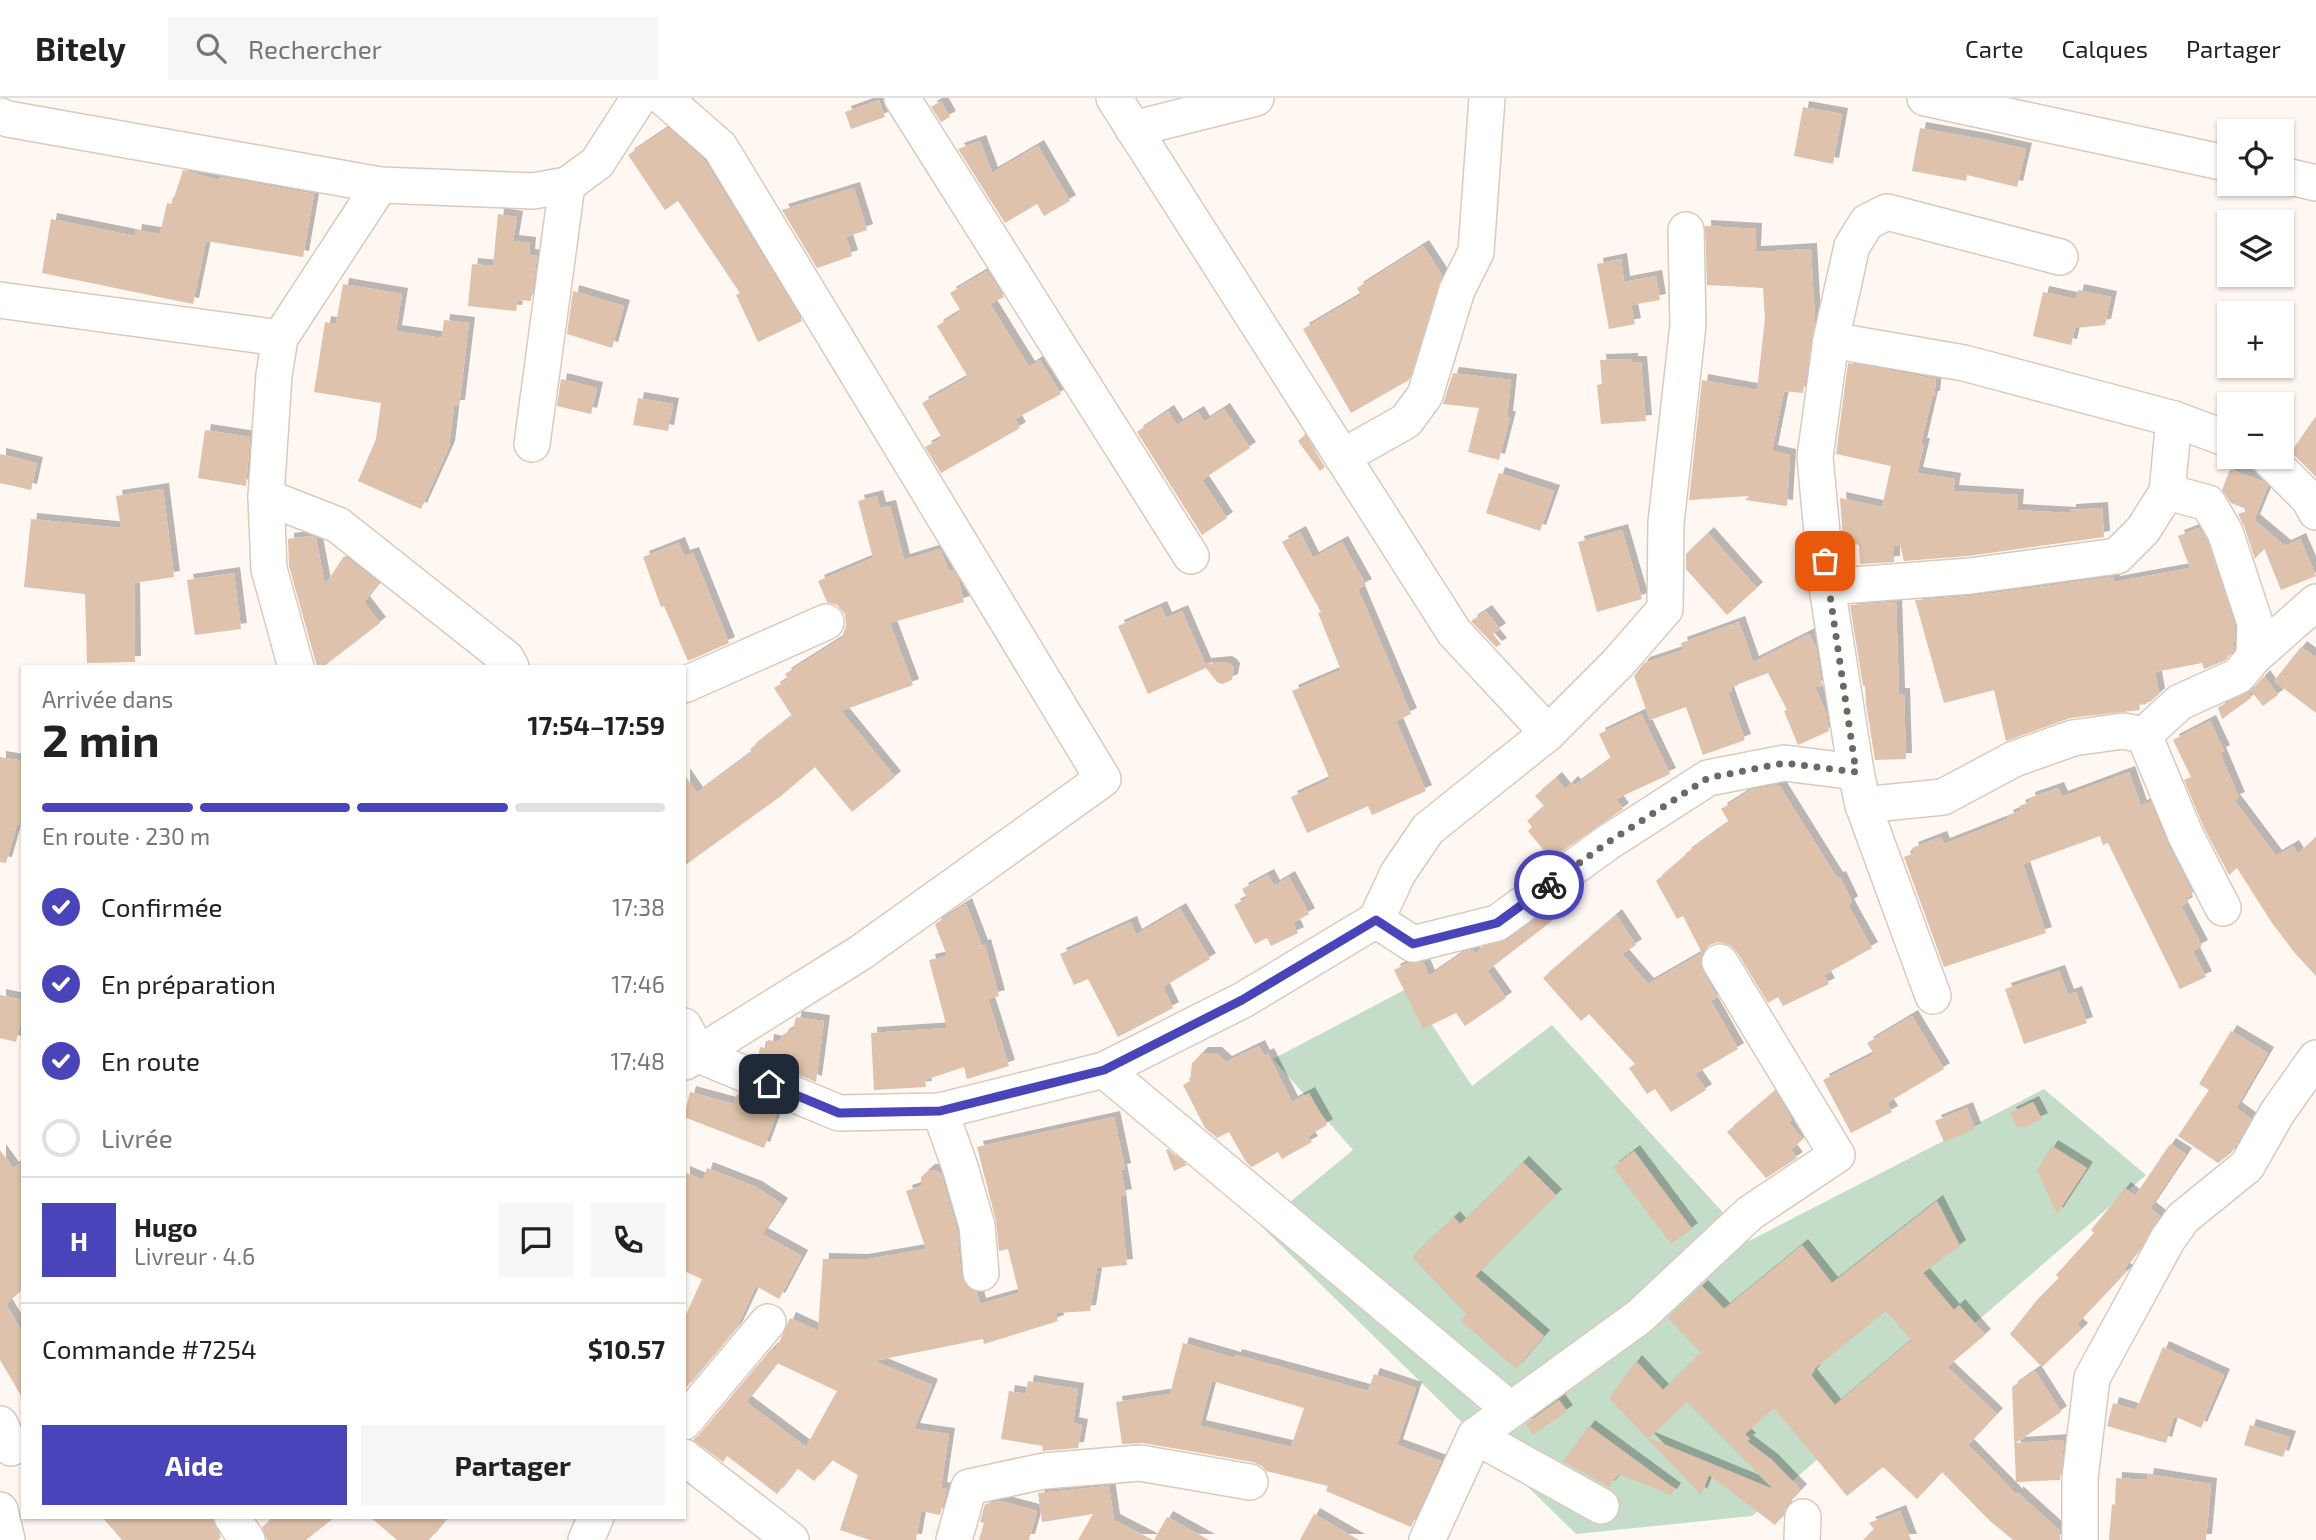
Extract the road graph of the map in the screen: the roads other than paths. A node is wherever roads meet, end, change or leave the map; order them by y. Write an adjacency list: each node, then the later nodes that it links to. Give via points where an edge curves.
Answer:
1 (639, 98): 14 (street, via 597,163)
2 (664, 98): 44 (street, via 720,147 1103,779 860,953)
3 (902, 98): 28 (street)
4 (1114, 98): 9 (street)
5 (1256, 98): 9 (street)
6 (1487, 98): 23 (street, via 1476,253 1457,290 1425,395 1406,421)
7 (1925, 98): 10 (street)
8 (0, 116): 13 (street)
9 (1133, 129): 23 (street)
10 (2217, 161)
11 (2294, 178): 12 (street)
12 (2316, 183)
13 (380, 185): 14 (street, via 533,191); 18 (street)
14 (567, 185): 22 (street)
15 (1686, 230): 36 (street, via 1688,325 1666,523 1665,609)
16 (2060, 257): 19 (street, via 1887,212 1867,222 1852,246)
17 (0, 300): 18 (street)
18 (280, 338): 26 (street)
19 (1831, 340): 20 (street, via 1964,363); 29 (street, via 1815,457)
20 (2174, 419): 21 (street); 25 (street)
21 (2217, 435)
22 (532, 444)
23 (1342, 457): 36 (street, via 1454,632)
24 (2279, 469): 27 (street)
25 (2167, 492): 29 (street, via 2143,530 2117,556 1970,576); 32 (street, via 2208,503 2225,532 2255,623)
26 (266, 496): 33 (street, via 269,569); 34 (street, via 338,525)
27 (2316, 512)
28 (1191, 556)
29 (1827, 587): 38 (street)
30 (2316, 602): 32 (street)
31 (826, 622): 35 (street)
32 (2254, 657): 37 (street, via 2238,676 2180,702)
33 (295, 665)
34 (510, 665)
35 (686, 684)
36 (1548, 733): 41 (street, via 1428,829 1398,873)
37 (2144, 735): 39 (street, via 2123,731 2073,738 2014,760 1942,797); 40 (street, via 2186,836)
38 (1856, 772): 39 (street); 41 (street, via 1784,763 1708,778 1607,843 1497,923 1413,944)
39 (1863, 805): 43 (street)
40 (2223, 908)
41 (1376, 920): 46 (street, via 1242,1000)
42 (1720, 962): 50 (street, via 1837,1155 1750,1213 1639,1317)
43 (1934, 996)
44 (689, 1048): 47 (street, via 839,1113)
45 (2316, 1058): 65 (street, via 2247,1166 2183,1218 2168,1239 2092,1378 2080,1478)
46 (1104, 1070): 47 (street); 50 (street)
47 (940, 1111): 48 (street, via 976,1226)
48 (981, 1273)
49 (768, 1322): 51 (street)
50 (1511, 1410): 52 (street)
51 (686, 1420)
52 (1475, 1436): 55 (street); 64 (street)
53 (686, 1459): 62 (street)
54 (1250, 1482): 63 (street, via 1140,1463 1044,1471 969,1488)
55 (1601, 1506)
56 (0, 1510): 59 (street)
57 (233, 1519): 60 (street)
58 (595, 1519): 61 (street)
59 (7, 1540)
60 (247, 1540)
61 (586, 1540)
62 (791, 1540)
63 (954, 1540)
64 (1427, 1540)
65 (2080, 1540)

